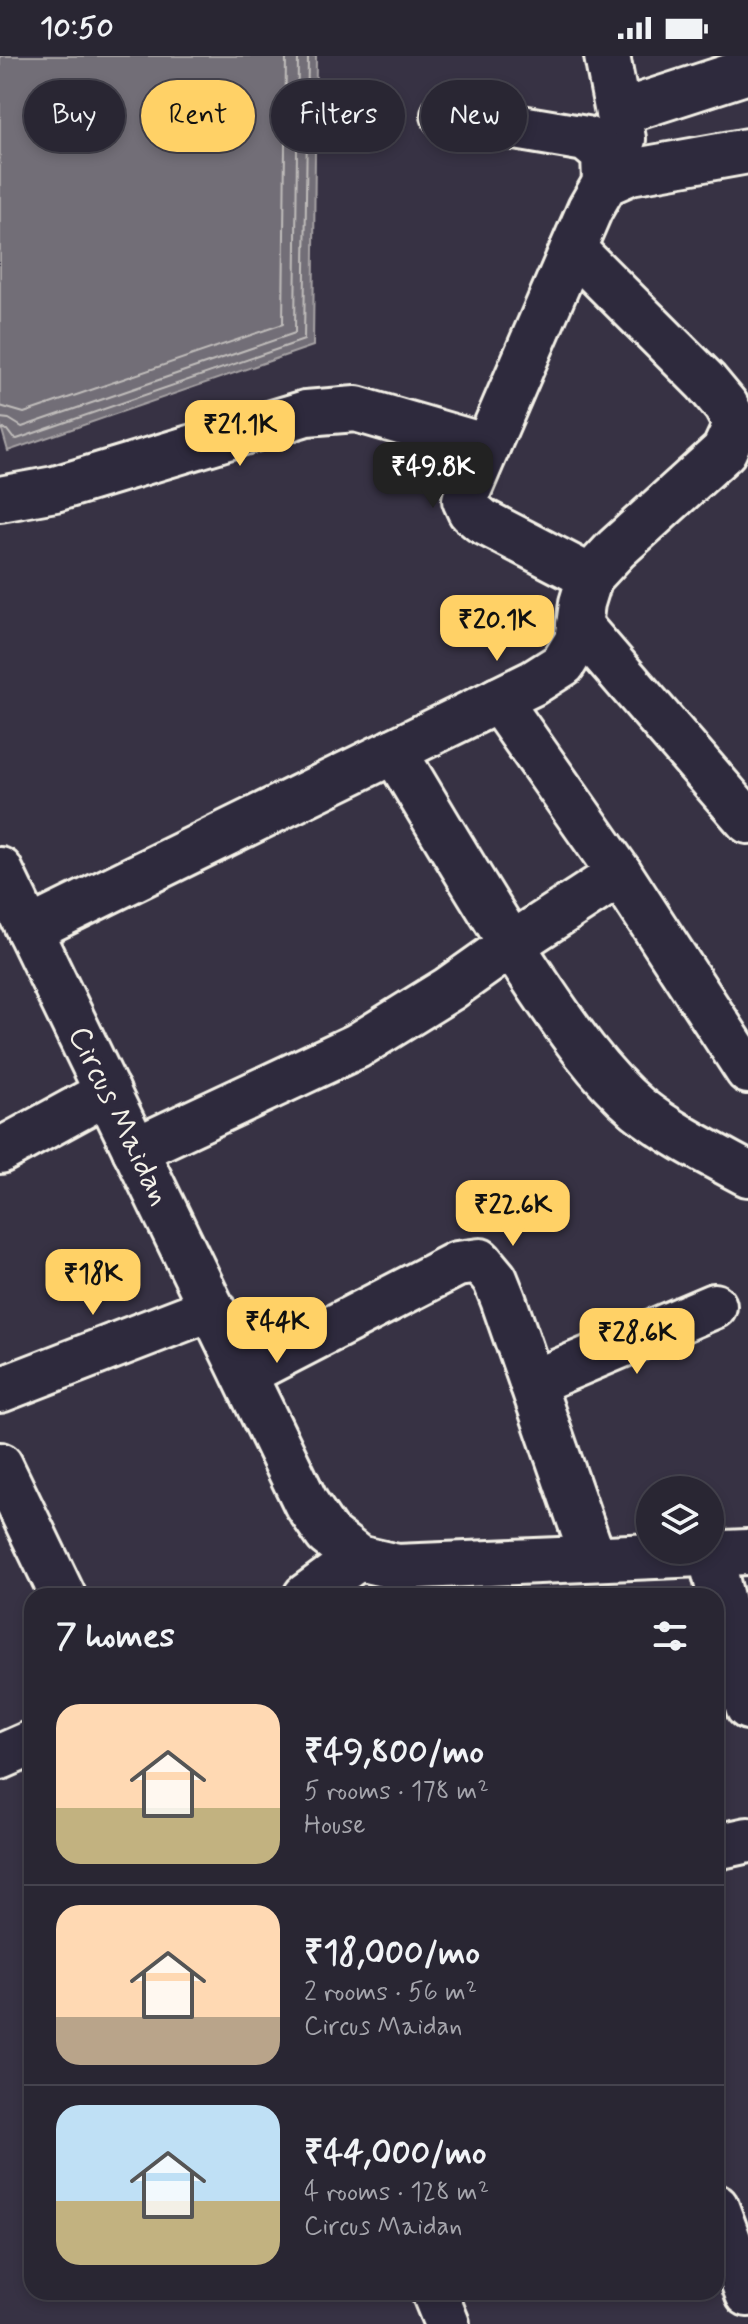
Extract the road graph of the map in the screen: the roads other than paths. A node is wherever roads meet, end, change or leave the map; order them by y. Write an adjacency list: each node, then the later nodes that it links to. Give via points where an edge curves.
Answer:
1 (607, 56): 3 (street)
2 (748, 71): 3 (street)
3 (618, 113): 6 (street)
4 (527, 129): 6 (street, via 586,139 604,154)
5 (748, 151): 6 (street)
6 (618, 178): 7 (street, via 590,209)
7 (573, 249): 8 (street); 9 (street)
8 (742, 419): 11 (street, via 724,451)
9 (487, 447): 10 (street, via 356,409 306,413 55,489); 11 (street, via 465,500 470,511)
10 (0, 499)
11 (590, 577): 12 (street)
12 (579, 625): 13 (street, via 577,641 563,664); 15 (street)
13 (498, 700): 14 (street); 17 (street)
14 (394, 751): 18 (street); 19 (street)
15 (748, 821)
16 (0, 870): 18 (street, Circus Maidan)
17 (620, 874): 19 (street); 20 (street)
18 (29, 930): 21 (street, Circus Maidan)
19 (511, 945): 22 (street, via 357,1046); 24 (street, via 563,1021 638,1108)
20 (748, 1071)
21 (108, 1092): 22 (street, Circus Maidan); 23 (street)
22 (135, 1150): 26 (street, Circus Maidan)
23 (0, 1151)
24 (748, 1174)
25 (714, 1306): 28 (street)
26 (212, 1308): 27 (street, Circus Maidan); 29 (street)
27 (244, 1374): 28 (street, via 457,1264 480,1261 495,1279); 32 (street, Circus Maidan, via 306,1503 327,1534)
28 (532, 1383): 33 (street)
29 (0, 1390)
30 (0, 1465): 35 (street)
31 (729, 1553): 33 (street, Circus Maidan); 37 (street)
32 (358, 1558): 34 (street, Circus Maidan); 36 (street)
33 (593, 1558): 34 (street, Circus Maidan)
34 (442, 1580)
35 (59, 1588)
36 (317, 1588)
37 (748, 1707)
38 (24, 1746): 39 (street)
39 (0, 1757)
40 (748, 1840): 41 (street)
41 (724, 1845)
42 (724, 2229): 43 (street)
43 (748, 2294)
44 (437, 2300): 45 (street)
45 (447, 2324)

